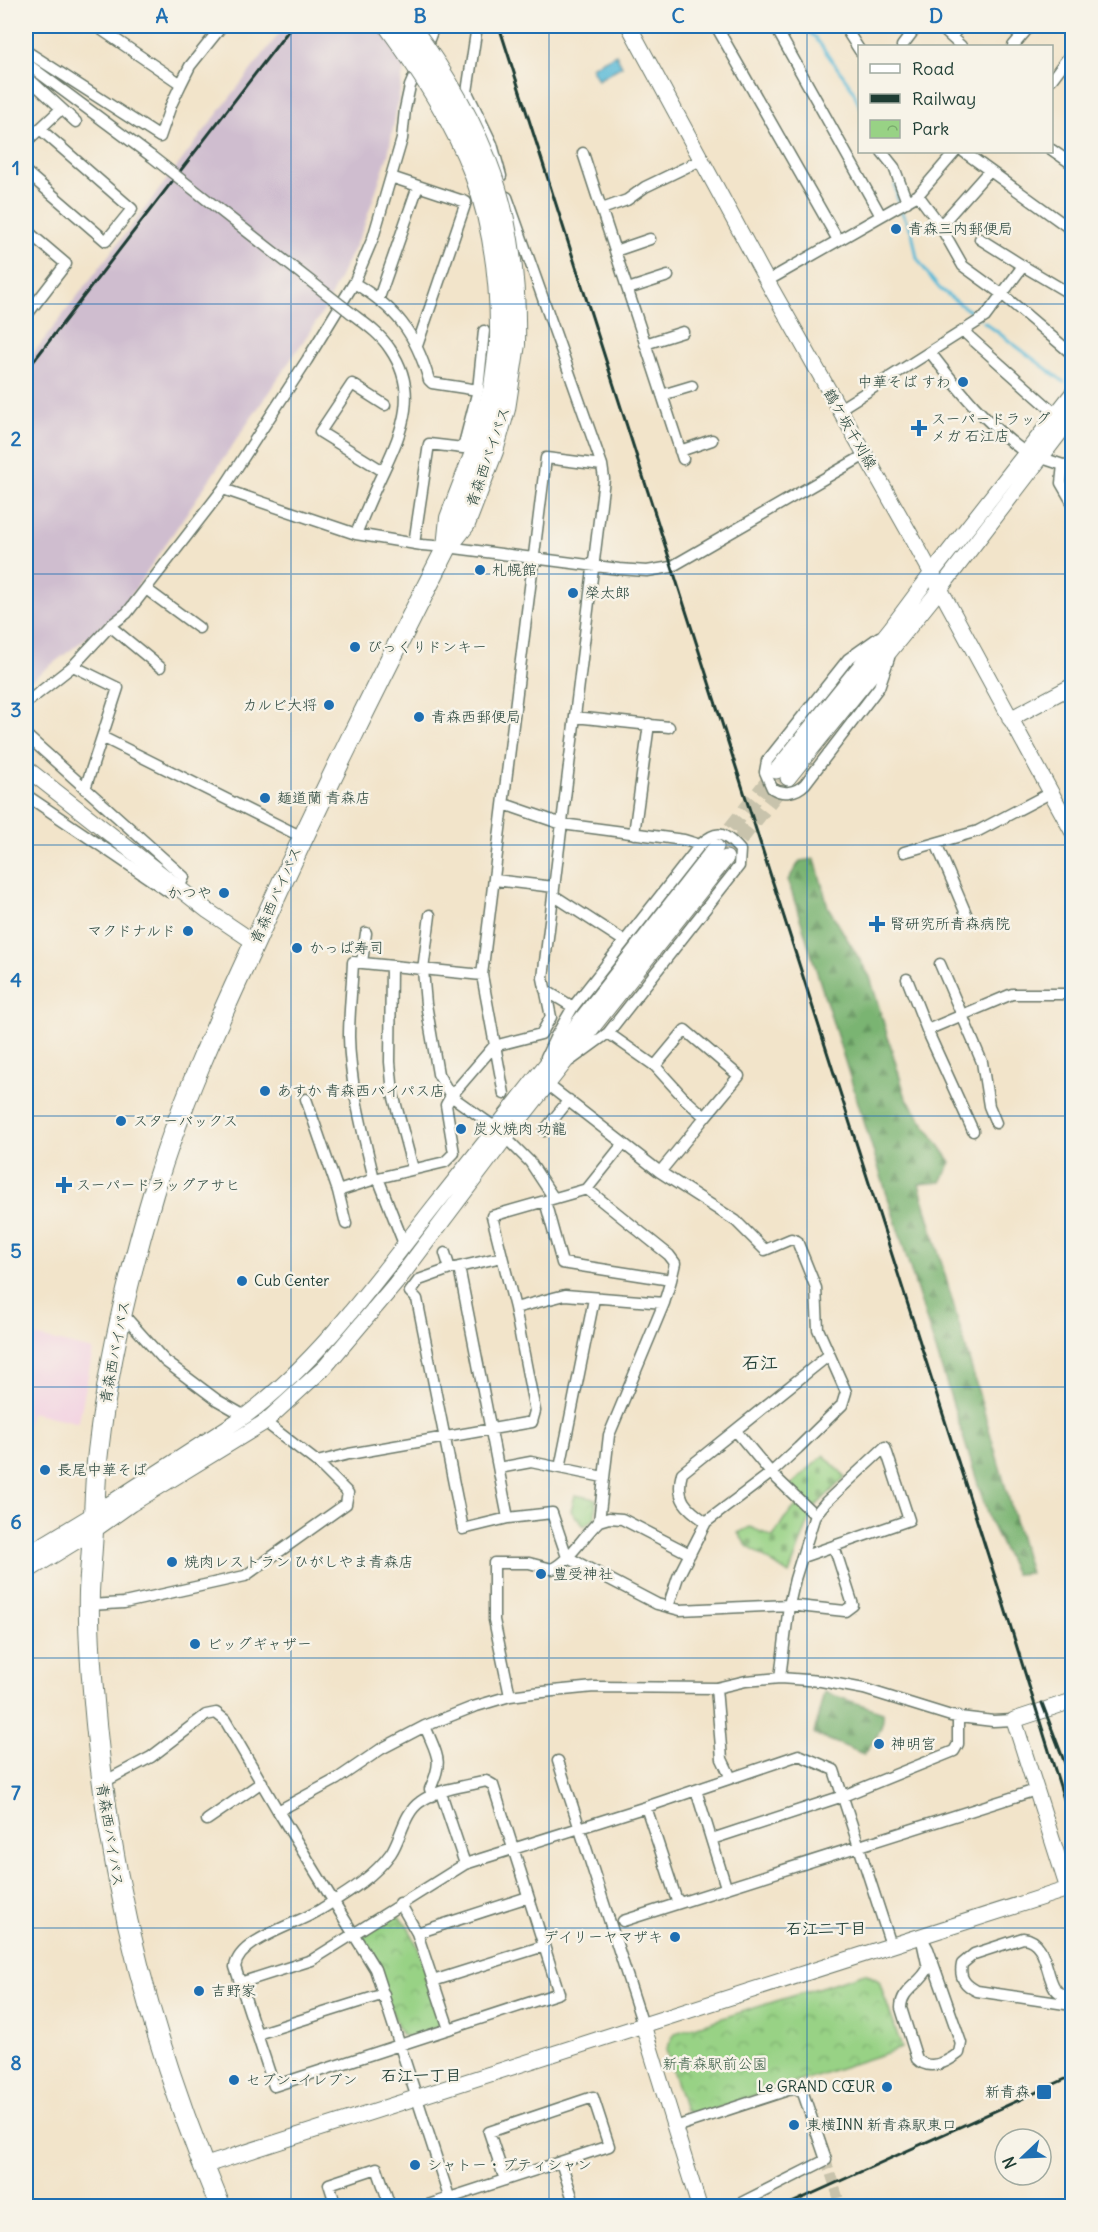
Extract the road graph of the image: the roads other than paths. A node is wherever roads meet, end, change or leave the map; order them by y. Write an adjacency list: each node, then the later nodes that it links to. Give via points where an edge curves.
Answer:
1 (96, 26): 25 (street)
2 (222, 26): 25 (street, via 190,66)
3 (389, 26): 65 (highway, 青森西バイパス, bridge, via 442,104 478,181 497,261)
4 (409, 26): 65 (highway, 青森西バイパス, bridge, via 469,119 502,207 512,253 516,301)
5 (434, 26): 39 (street, via 410,86 402,139)
6 (477, 26): 80 (street, via 467,92 492,144)
7 (630, 26): 35 (street, 鶴ケ坂千刈線)
8 (716, 26): 50 (street)
9 (775, 26): 44 (street)
10 (844, 26): 19 (street)
11 (917, 26): 16 (street)
12 (939, 26): 15 (street)
13 (960, 26): 15 (street)
14 (1030, 26): 18 (street)
15 (951, 38): 17 (street)
16 (903, 45)
17 (961, 45)
18 (1014, 45)
19 (858, 48)
20 (26, 51): 25 (street, via 160,137)
21 (1072, 52): 24 (street)
22 (26, 63): 82 (street, bridge, via 376,333 390,349 403,379 407,405 404,423)
23 (26, 76): 26 (street)
24 (1053, 78)
25 (182, 84)
26 (61, 109): 27 (street); 28 (street)
27 (76, 122)
28 (40, 129): 29 (street); 38 (street, via 132,209 106,241)
29 (26, 142)
30 (1053, 151): 36 (street)
31 (583, 153): 43 (street)
32 (883, 153): 42 (street, via 894,167)
33 (954, 153): 41 (street)
34 (965, 153): 37 (street)
35 (701, 160): 43 (street, via 627,200); 54 (street, 鶴ケ坂千刈線)
36 (1072, 164)
37 (989, 171): 45 (street); 47 (street)
38 (26, 172)
39 (391, 177): 40 (street); 55 (street, via 374,238)
40 (418, 186): 60 (street); 67 (street, via 466,202)
41 (918, 195): 42 (street); 45 (street)
42 (902, 205): 44 (street)
43 (602, 209): 51 (street)
44 (881, 216): 50 (street)
45 (940, 226): 57 (street, via 963,266)
46 (26, 230): 61 (street, via 66,264)
47 (1072, 231)
48 (650, 239): 51 (street)
49 (980, 239): 52 (street)
50 (838, 240): 54 (street)
51 (615, 251): 56 (street)
52 (1023, 266): 57 (street); 58 (street)
53 (668, 276): 56 (street)
54 (767, 281): 75 (street, 鶴ケ坂千刈線)
55 (354, 283): 60 (street); 83 (street)
56 (628, 289): 66 (street)
57 (1003, 295): 64 (street, via 982,320); 69 (street)
58 (1072, 295)
59 (26, 298): 61 (street)
60 (379, 298): 67 (street)
61 (34, 305): 62 (street)
62 (26, 316)
63 (683, 332): 66 (street)
64 (964, 332): 68 (street); 76 (street)
65 (500, 339): 71 (street); 87 (highway, 青森西バイパス, via 505,409 465,524)
66 (645, 344): 73 (street)
67 (417, 346): 71 (street, via 432,383)
68 (930, 352): 75 (street); 79 (street, via 963,396 1014,444)
69 (1072, 354)
70 (692, 386): 73 (street)
71 (477, 390): 86 (street, via 463,448 429,444)
72 (1072, 394): 76 (street)
73 (662, 395): 77 (street, via 681,455)
74 (385, 405): 82 (street, via 352,384 320,432)
75 (838, 410): 78 (street, 鶴ケ坂千刈線)
76 (1067, 422): 79 (street)
77 (712, 440)
78 (864, 455): 89 (street, via 671,567 647,571); 90 (street, 鶴ケ坂千刈線)
79 (1034, 455): 81 (street); 90 (street); 92 (street)
80 (602, 465): 88 (street, via 546,458); 89 (street, via 604,479)
81 (1068, 465): 84 (street, via 1061,483)
82 (383, 471): 85 (street)
83 (223, 489): 85 (street); 91 (street)
84 (1072, 502)
85 (356, 534): 86 (street)
86 (414, 544): 87 (street)
87 (447, 547): 88 (street); 115 (highway, 青森西バイパス)
88 (533, 559): 89 (street); 111 (street)
89 (593, 566): 101 (street)
90 (932, 573): 92 (street, 鶴ケ坂千刈線); 95 (street)
91 (146, 589): 93 (street, via 127,613); 94 (street)
92 (940, 589): 96 (street); 102 (street, 鶴ケ坂千刈線)
93 (110, 626): 97 (street); 98 (street)
94 (199, 628)
95 (891, 628): 96 (street, via 782,774); 96 (street, via 848,659 767,761 765,772 772,788 786,792 805,784 879,687)
96 (892, 649)
97 (73, 666): 100 (street); 106 (street, via 118,688)
98 (160, 667)
99 (1072, 686): 102 (street)
100 (26, 703)
101 (575, 717): 103 (street); 112 (street)
102 (1010, 719): 109 (street, 鶴ケ坂千刈線)
103 (648, 724): 104 (street); 114 (street)
104 (669, 727)
105 (26, 735): 108 (street)
106 (102, 738): 108 (street); 115 (street)
107 (26, 768): 120 (street)
108 (85, 789): 120 (street, via 184,877)
109 (1052, 792): 113 (street, 鶴ケ坂千刈線); 116 (street, via 978,831)
110 (26, 795): 120 (street, via 169,892)
111 (504, 804): 112 (street); 119 (street)
112 (562, 824): 114 (street); 121 (street)
113 (1072, 831)
114 (634, 834): 117 (street)
115 (302, 837): 126 (highway, 青森西バイパス)
116 (936, 843): 118 (street); 123 (street)
117 (700, 845): 125 (street); 138 (street, via 716,833 722,835 740,850 739,866)
118 (904, 852)
119 (495, 880): 121 (street); 131 (street)
120 (179, 888): 126 (street)
121 (554, 891): 125 (street); 133 (street, via 543,978)
122 (430, 915): 130 (street)
123 (967, 916)
124 (366, 933): 127 (street)
125 (624, 941): 135 (street)
126 (254, 942): 171 (highway, 青森西バイパス, via 175,1131 154,1191)
127 (362, 962): 129 (street); 156 (street, via 353,962 349,1036 355,1095)
128 (940, 964): 136 (street)
129 (391, 966): 130 (street); 154 (street, via 392,1083)
130 (423, 970): 131 (street); 145 (street, via 438,1074)
131 (482, 975): 139 (street)
132 (907, 979): 137 (street)
133 (545, 990): 135 (street); 139 (street, via 551,1017 541,1034)
134 (1072, 994): 136 (street, via 1012,994)
135 (573, 1007): 142 (street)
136 (961, 1016): 137 (street); 149 (street, via 982,1062)
137 (927, 1030): 151 (street)
138 (608, 1033): 140 (street); 141 (street)
139 (494, 1046): 144 (street); 145 (street)
140 (655, 1066): 148 (street); 148 (street, via 685,1030 739,1076)
141 (563, 1067): 142 (street, via 721,853); 143 (street)
142 (540, 1071): 152 (street)
143 (548, 1085): 147 (street); 152 (street)
144 (504, 1094)
145 (451, 1096): 152 (street); 154 (street, via 446,1105 454,1153 445,1162)
146 (306, 1099): 158 (street)
147 (569, 1100): 150 (street); 153 (street)
148 (705, 1117): 155 (street)
149 (996, 1124)
150 (544, 1131)
151 (974, 1131)
152 (501, 1133): 159 (street, via 530,1162); 161 (street); 166 (street)
153 (623, 1144): 155 (street); 157 (street)
154 (413, 1169): 156 (street)
155 (660, 1172): 172 (street, via 736,1221 765,1250 791,1239 797,1241 816,1288 818,1329)
156 (376, 1179): 158 (street); 161 (street)
157 (587, 1189): 159 (street); 165 (street, via 669,1255 675,1263)
158 (338, 1191): 160 (street)
159 (549, 1199): 163 (street, via 492,1216); 165 (street, via 562,1263)
160 (346, 1224)
161 (404, 1244): 173 (street, via 308,1361)
162 (445, 1253): 164 (street)
163 (502, 1257): 164 (street); 170 (street)
164 (454, 1268): 167 (street, via 419,1280); 175 (street)
165 (671, 1280): 169 (street)
166 (396, 1282): 167 (street); 174 (street, via 325,1367)
167 (410, 1292): 177 (street, via 417,1299)
168 (594, 1299): 169 (street); 170 (street, via 565,1295); 180 (street)
169 (664, 1303): 182 (street, via 609,1435)
170 (515, 1308): 175 (street, via 535,1411 532,1422)
171 (122, 1313): 173 (street, via 165,1361); 187 (highway, 青森西バイパス, via 98,1454)
172 (829, 1355): 176 (street); 181 (street, via 846,1392 842,1405)
173 (245, 1416): 187 (street)
174 (266, 1422): 178 (street); 187 (street)
175 (492, 1429): 177 (street); 179 (street)
176 (736, 1431): 181 (street); 186 (street, via 682,1473 680,1494 686,1508)
177 (444, 1437): 178 (street); 184 (street, via 462,1529)
178 (317, 1462): 194 (street, via 348,1493 346,1504 245,1576 124,1603)
179 (499, 1468): 180 (street, via 531,1462); 184 (street)
180 (560, 1468): 182 (street)
181 (771, 1473): 183 (street); 186 (street)
182 (603, 1477): 185 (street)
183 (815, 1515): 188 (street, via 885,1447 909,1520); 192 (street)
184 (508, 1518): 191 (street, via 552,1513)
185 (599, 1521): 189 (street, via 622,1519); 191 (street)
186 (706, 1522): 189 (street)
187 (94, 1523): 190 (street); 193 (street); 194 (highway, 青森西バイパス)
188 (834, 1546): 192 (street); 195 (street, via 853,1605 845,1611)
189 (690, 1554): 196 (street)
190 (26, 1555)
191 (567, 1557): 196 (street); 199 (street, via 552,1569 529,1563 494,1563 494,1620)
192 (802, 1557): 195 (street)
193 (26, 1572)
194 (89, 1605): 207 (highway, 青森西バイパス)
195 (789, 1605): 196 (street, via 703,1610); 197 (street)
196 (668, 1607)
197 (780, 1678): 198 (street); 201 (street, via 864,1689)
198 (716, 1688): 199 (street, via 594,1687); 205 (street, via 722,1759)
199 (510, 1696): 203 (street)
200 (1072, 1701): 202 (street)
201 (957, 1716): 202 (street, via 993,1722); 211 (street, via 958,1744 954,1751)
202 (1014, 1720): 209 (street)
203 (424, 1726): 210 (street, via 438,1757 439,1770 430,1789); 213 (street)
204 (558, 1761): 215 (street)
205 (730, 1778): 208 (street); 211 (street, via 799,1755 834,1770)
206 (261, 1782): 207 (street, via 225,1720 216,1713 206,1715 151,1757); 213 (street); 214 (street)
207 (101, 1783): 244 (highway, 青森西バイパス, via 120,1898 141,1982 171,2081)
208 (696, 1790): 212 (street); 216 (street)
209 (1036, 1790): 217 (street); 221 (street)
210 (437, 1794): 218 (street, via 486,1780 493,1785); 219 (street); 223 (street, via 419,1802 382,1863)
211 (843, 1796): 216 (street); 217 (street)
212 (646, 1807): 215 (street); 224 (street)
213 (278, 1811): 223 (street)
214 (207, 1820)
215 (580, 1827): 218 (street); 237 (street)
216 (712, 1839): 220 (street)
217 (859, 1845): 220 (street); 230 (street)
218 (514, 1849): 219 (street); 222 (street)
219 (465, 1864): 225 (street)
220 (726, 1887): 224 (street)
221 (1070, 1896): 229 (street)
222 (528, 1897): 227 (street); 231 (street)
223 (333, 1902): 228 (street); 233 (street, via 310,1917 256,1940 236,1960)
224 (680, 1902): 226 (street)
225 (400, 1904): 227 (street); 228 (street)
226 (623, 1921)
227 (417, 1933): 232 (street)
228 (354, 1934): 233 (street, via 312,1960); 234 (street, via 375,1969)
229 (921, 1936): 229 (street, via 962,2043 959,2054 931,2066 917,2059 900,2008 905,1992 928,1968); 230 (street)
230 (891, 1945): 237 (street)
231 (544, 1946): 232 (street); 238 (street, via 559,1994)
232 (434, 1981): 238 (street)
233 (240, 1983): 239 (street)
234 (384, 1994): 239 (street); 240 (street)
235 (1072, 1994): 236 (street, via 1066,1996 1053,1987 1039,1945 1028,1938 974,1954 962,1964 960,1972 964,1982 977,1991)
236 (1072, 2006)
237 (643, 2025): 241 (street); 242 (street)
238 (449, 2029): 240 (street)
239 (257, 2034): 240 (street, via 274,2086)
240 (400, 2045): 241 (street)
241 (417, 2098): 244 (street); 246 (street)
242 (675, 2127): 252 (street); 253 (street, via 788,2090 803,2093 826,2160)
243 (561, 2162): 245 (street); 245 (street, via 609,2146 593,2097 489,2132); 251 (street)
244 (203, 2166): 247 (highway, 青森西バイパス)
245 (505, 2180): 246 (street)
246 (451, 2203): 250 (street)
247 (220, 2206)
248 (336, 2206): 249 (street, via 329,2184 377,2168)
249 (390, 2206)
250 (424, 2206)
251 (575, 2206)
252 (699, 2206)
253 (735, 2206)

